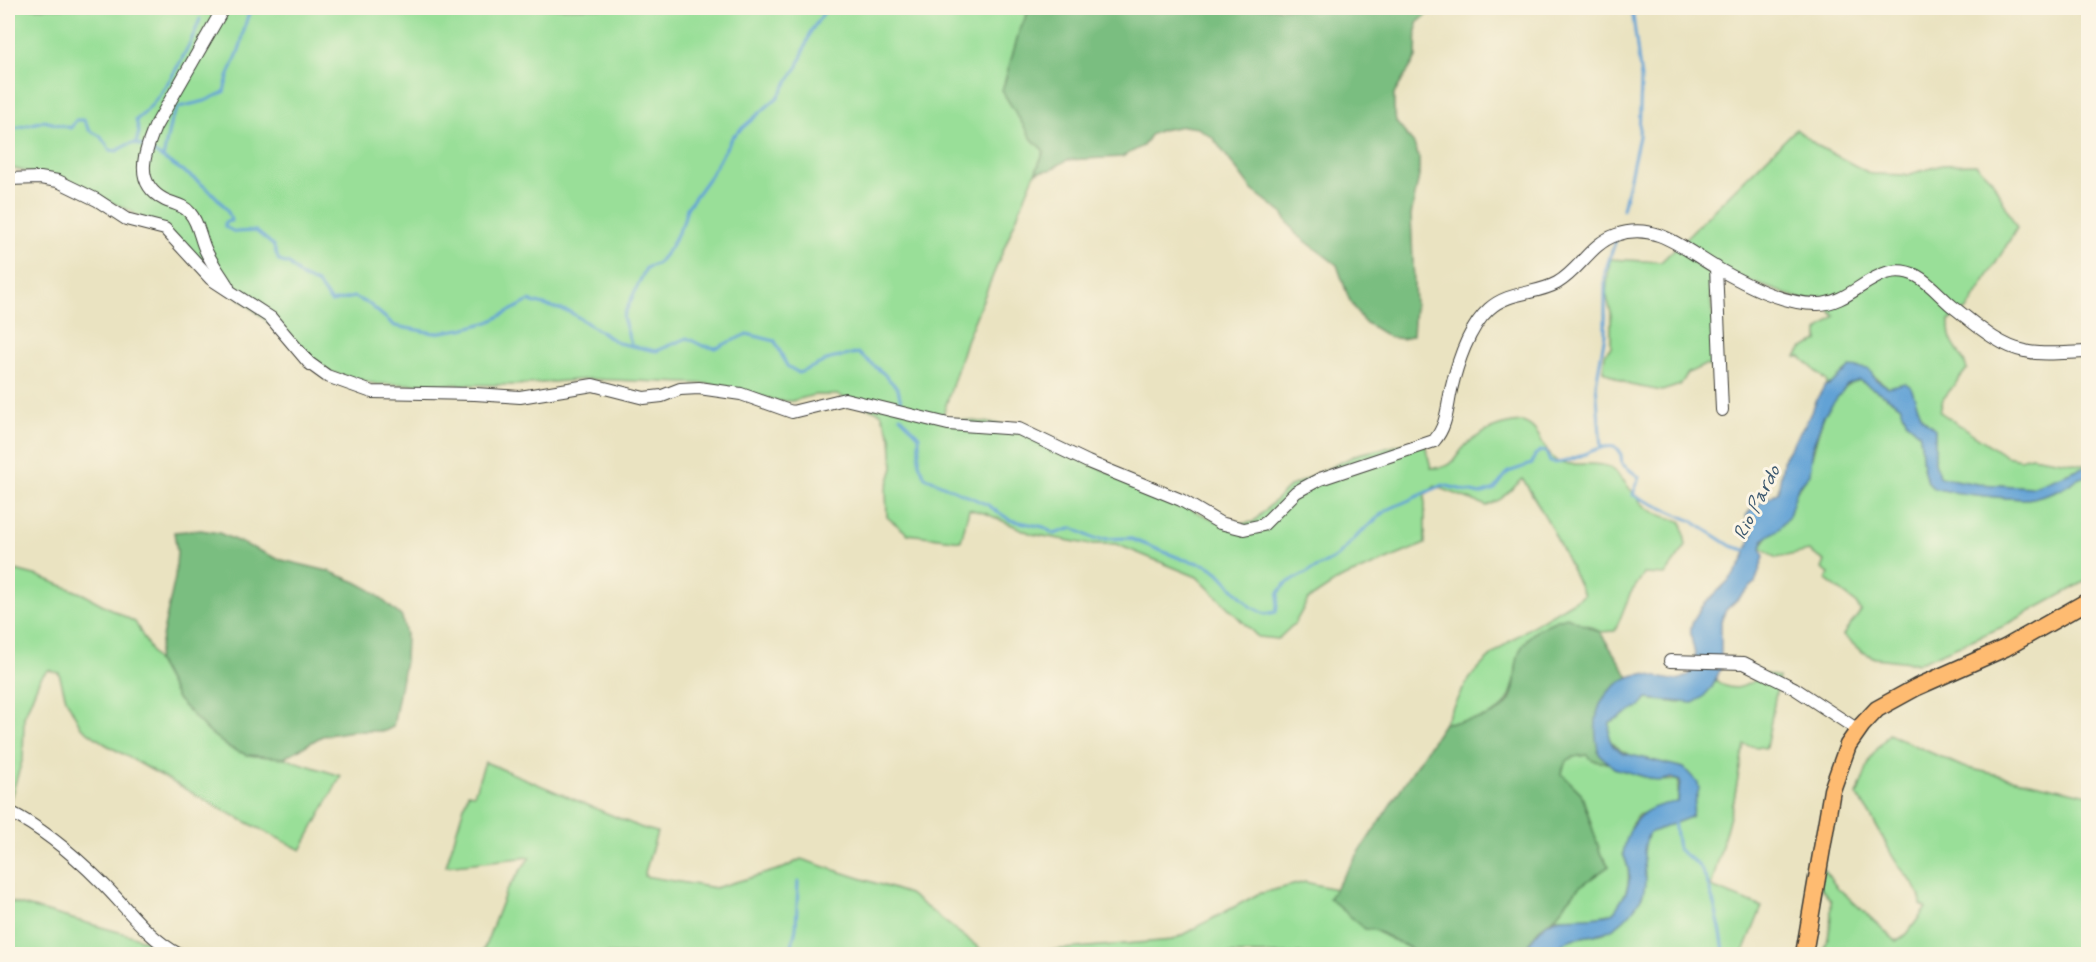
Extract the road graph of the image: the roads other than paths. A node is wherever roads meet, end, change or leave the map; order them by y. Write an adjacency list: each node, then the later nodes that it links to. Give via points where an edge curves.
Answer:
1 (220, 14): 4 (street, via 155,127 142,171 157,195 192,215 208,257)
2 (8, 179): 4 (street, via 58,181 126,219 165,229 196,264)
3 (1716, 267): 4 (street, via 1654,232 1636,231 1601,242 1574,271 1557,282 1502,300 1483,315 1456,371 1444,424 1434,441 1320,479 1296,492 1263,525 1244,529 1220,523 1173,496 1019,429 948,424 851,400 835,400 792,412 741,394 699,388 644,398 593,385 520,397 372,392 327,376 309,363 271,318); 5 (street, via 1786,300 1820,305 1886,272 1902,272 1918,276 2010,346 2026,352); 6 (street)
4 (234, 296)
5 (2088, 352)
6 (1722, 410)
7 (2088, 601): 9 (main road, via 2005,648 1878,708)
8 (1670, 661): 9 (street, via 1723,661 1752,666)
9 (1858, 730): 12 (main road, via 1848,745 1832,790)
10 (8, 811): 11 (street, via 64,848 102,882 154,940)
11 (178, 954)
12 (1804, 954)

